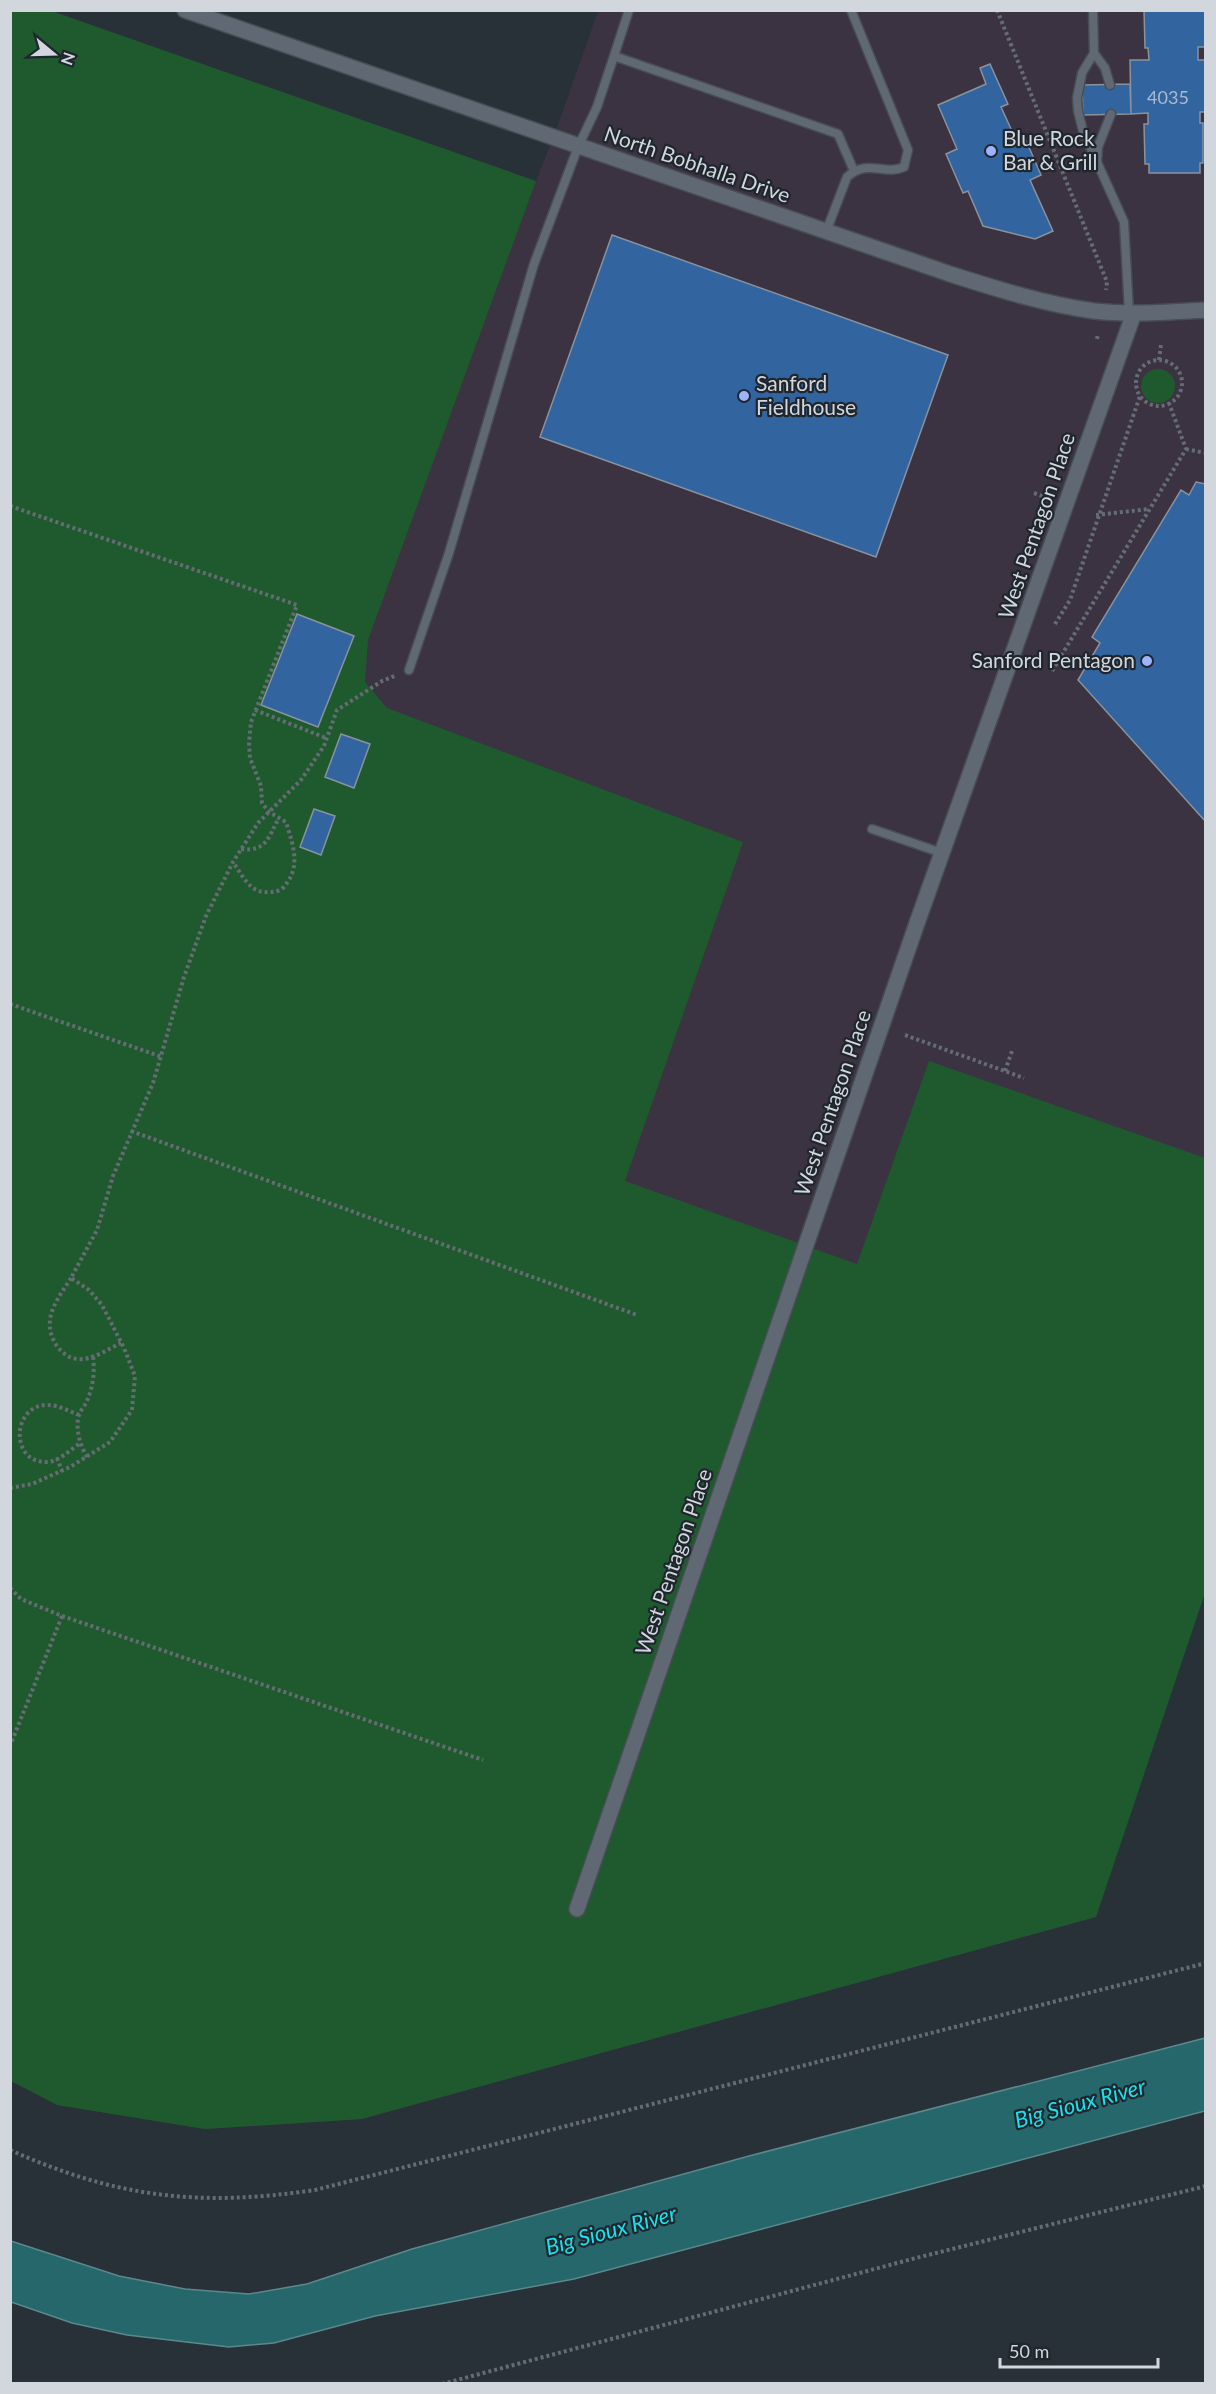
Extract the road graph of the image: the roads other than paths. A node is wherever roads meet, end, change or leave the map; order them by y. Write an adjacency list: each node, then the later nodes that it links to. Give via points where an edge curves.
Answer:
1 (185, 10): 9 (street, North Bobhalla Drive)
2 (629, 10): 6 (lane)
3 (851, 10): 11 (lane, via 908,150 904,167 898,170 870,167)
4 (1093, 10): 5 (lane)
5 (1094, 53): 7 (lane, via 1105,68); 10 (lane, via 1082,73 1077,98 1080,122)
6 (614, 56): 9 (lane); 11 (lane, via 838,134)
7 (1110, 85)
8 (1111, 114): 10 (lane, via 1098,147)
9 (578, 147): 12 (street, North Bobhalla Drive); 15 (lane, via 534,264 449,553)
10 (1097, 162): 14 (lane, via 1124,222)
11 (854, 171): 12 (lane, via 847,177)
12 (826, 232): 14 (street, North Bobhalla Drive, via 1018,295 1093,310)
13 (1206, 310): 14 (street, North Bobhalla Drive)
14 (1131, 313): 17 (street, West Pentagon Place)
15 (409, 670)
16 (872, 829): 17 (lane)
17 (942, 853): 18 (street, West Pentagon Place)
18 (577, 1909)

